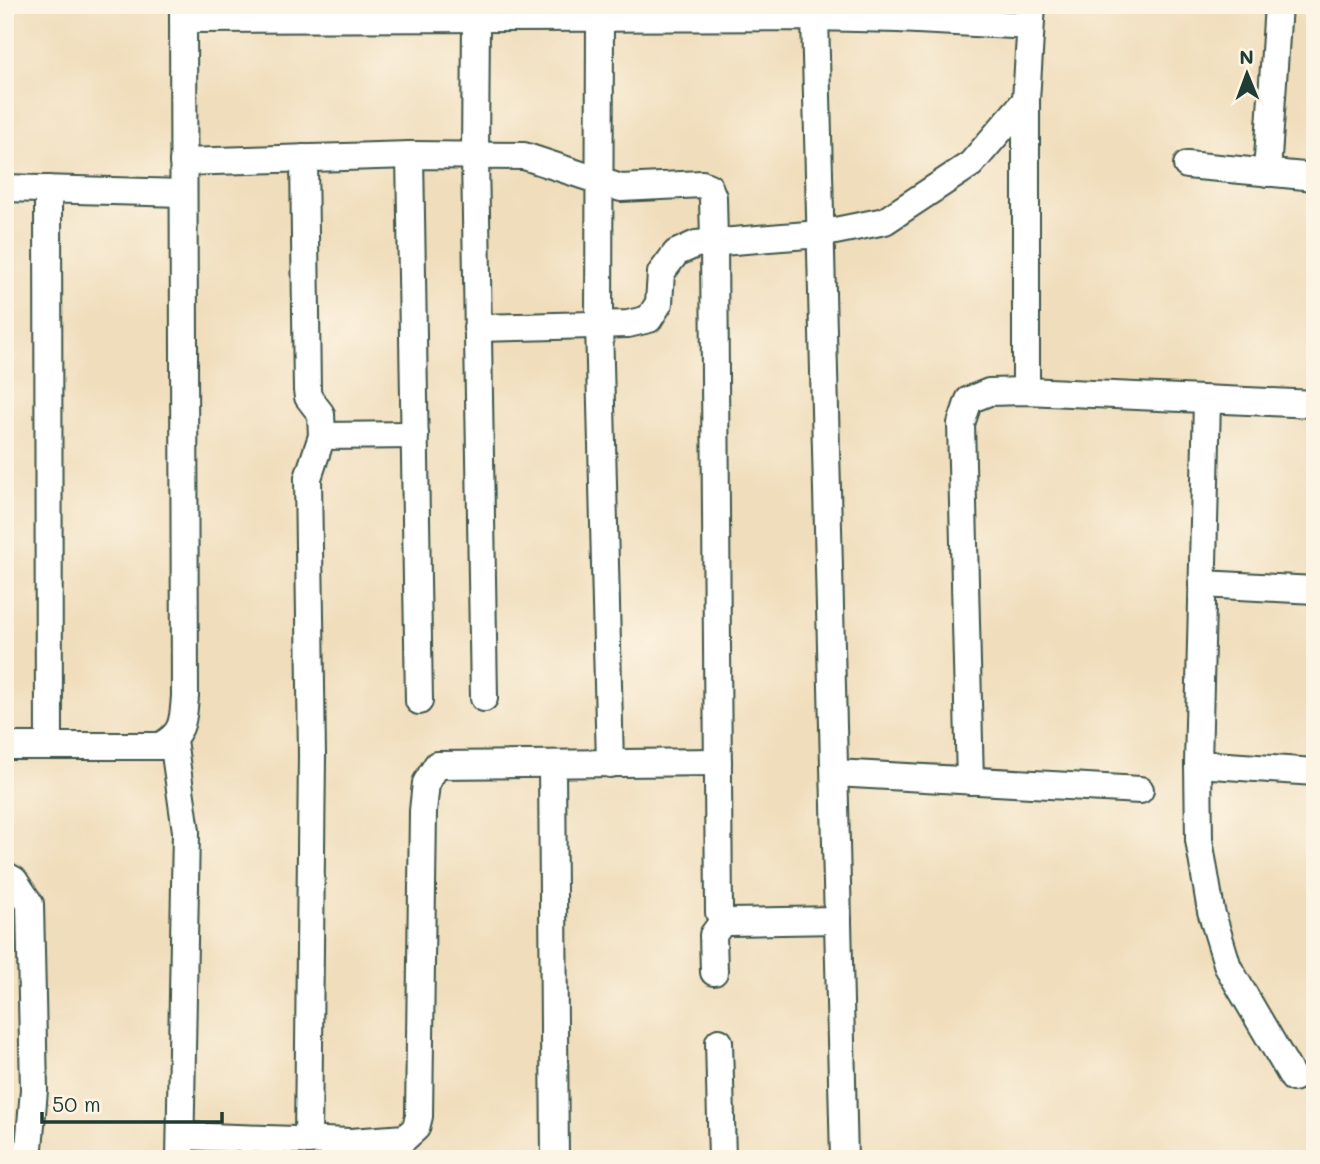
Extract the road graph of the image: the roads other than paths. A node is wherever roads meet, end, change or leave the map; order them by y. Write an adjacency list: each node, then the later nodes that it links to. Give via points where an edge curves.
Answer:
1 (1278, 5): 13 (street)
2 (183, 12): 5 (street); 11 (street)
3 (1031, 15): 4 (street); 7 (street)
4 (815, 17): 6 (street); 19 (street)
5 (476, 19): 6 (street); 9 (street)
6 (600, 19): 15 (street)
7 (1026, 100): 19 (street, via 971,164 885,221); 23 (street)
8 (410, 155): 9 (street); 10 (street); 26 (street)
9 (475, 156): 15 (street, via 524,156); 22 (street)
10 (304, 158): 11 (street); 27 (street, via 307,390 321,414)
11 (184, 162): 18 (street)
12 (1187, 165): 13 (street)
13 (1267, 173): 14 (street)
14 (1315, 177)
15 (600, 183): 20 (street, via 621,188 709,187); 21 (street)
16 (5, 188): 17 (street)
17 (48, 188): 18 (street); 34 (street)
18 (183, 192): 32 (street, via 185,696 182,724)
19 (820, 234): 20 (street); 40 (street)
20 (715, 242): 21 (street, via 676,253 661,273 659,303 649,319); 35 (street)
21 (600, 324): 22 (street); 36 (street)
22 (477, 328): 30 (street)
23 (1026, 391): 24 (street); 41 (street, via 989,392 969,400 961,424)
24 (1206, 401): 25 (street); 28 (street)
25 (1315, 404)
26 (415, 435): 27 (street); 31 (street)
27 (322, 436): 49 (street, via 309,478)
28 (1202, 584): 29 (street); 37 (street)
29 (1315, 590)
30 (484, 698)
31 (419, 701)
32 (173, 740): 34 (street, via 160,746); 50 (street, via 186,831)
33 (5, 746): 34 (street)
34 (49, 746)
35 (718, 762): 36 (street); 44 (street, via 719,913)
36 (610, 764): 38 (street)
37 (1198, 764): 39 (street); 48 (street, via 1199,840 1211,911 1228,967)
38 (552, 765): 51 (street, via 437,765 429,775 423,811 419,1116 416,1128 405,1138); 53 (street)
39 (1315, 772)
40 (835, 773): 41 (street); 45 (street)
41 (970, 781): 42 (street)
42 (1140, 790)
43 (5, 875): 52 (street, via 14,880 30,904 34,1090)
44 (724, 920): 45 (street); 46 (street, via 713,935)
45 (838, 920): 55 (street)
46 (714, 972)
47 (719, 1042): 54 (street)
48 (1293, 1078)
49 (308, 1141): 50 (street); 51 (street)
50 (181, 1147)
51 (351, 1151)
52 (28, 1159)
53 (555, 1159)
54 (722, 1159)
55 (844, 1159)

